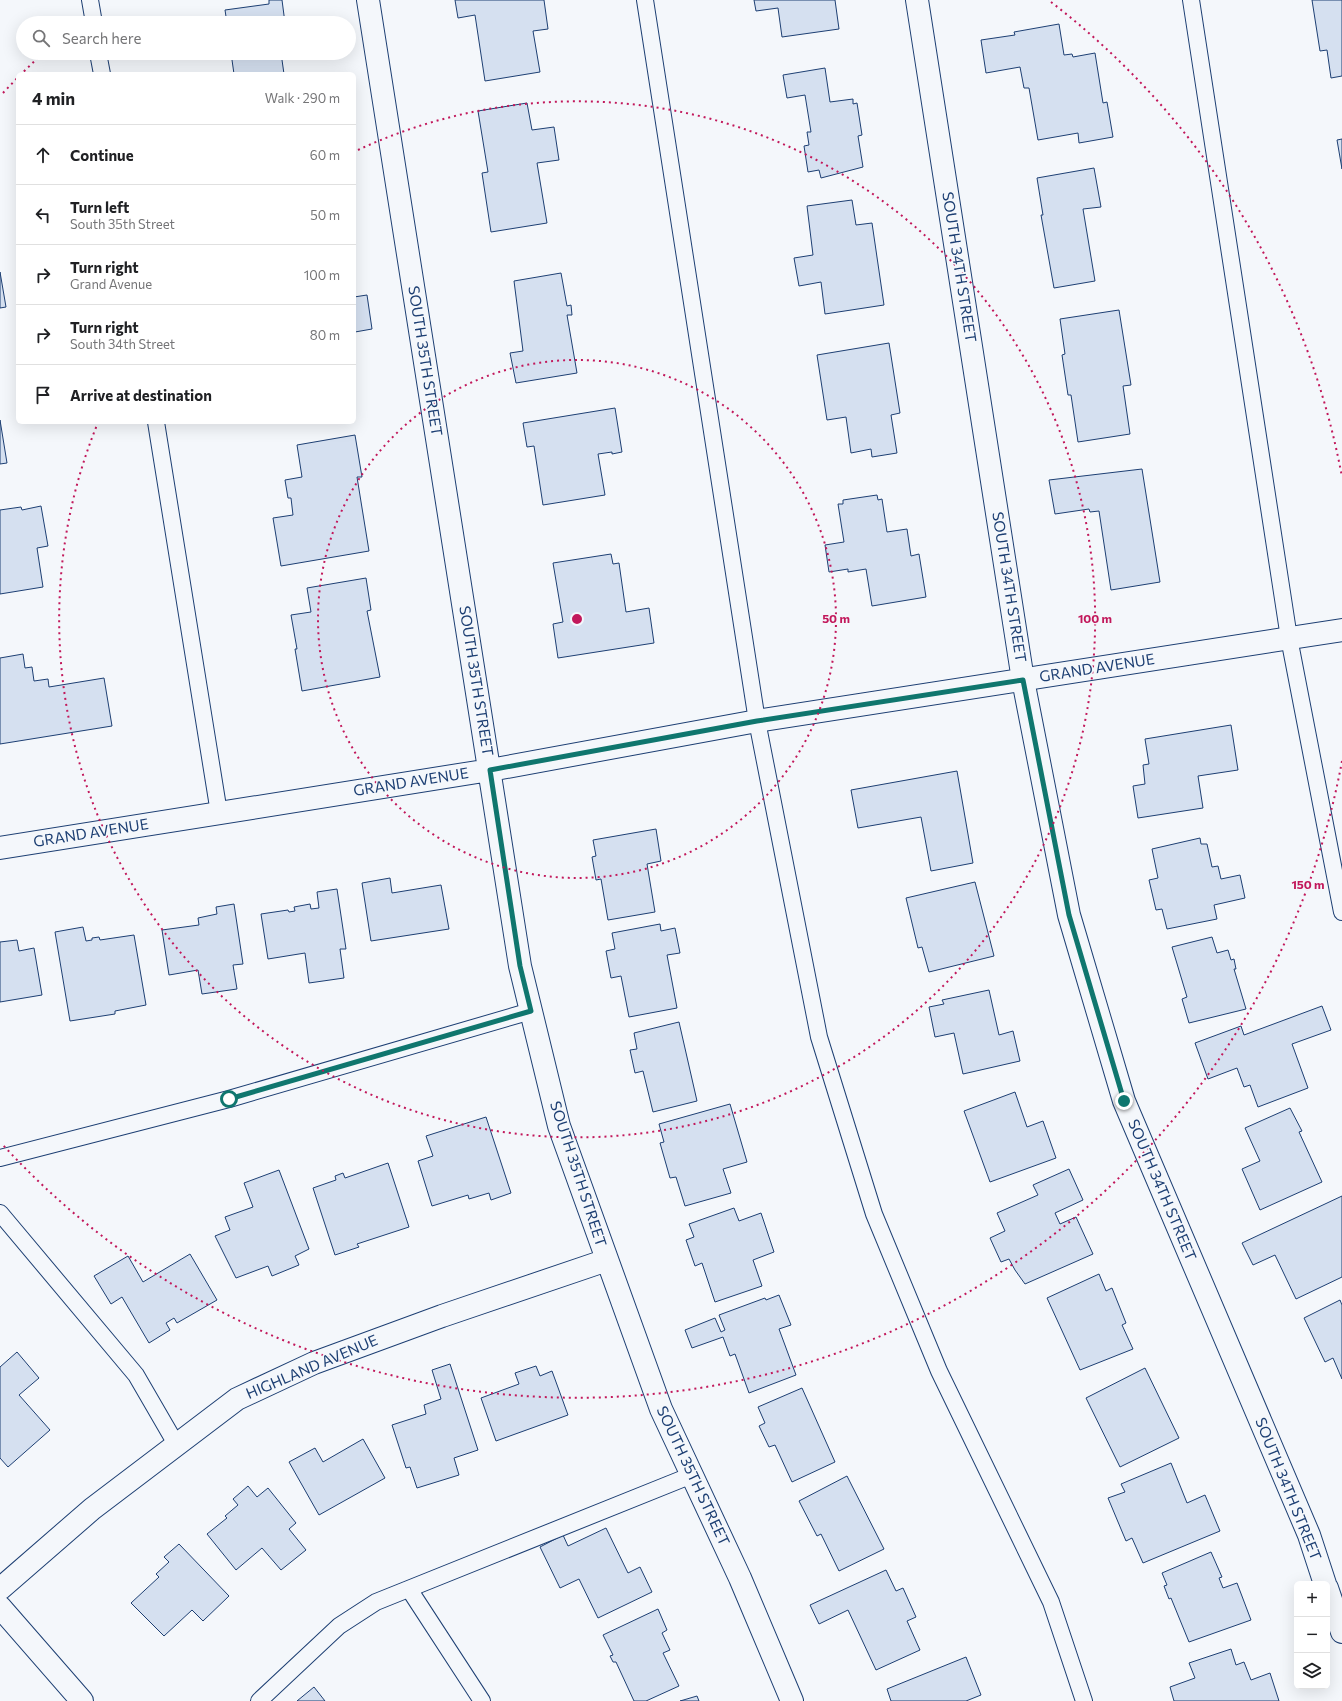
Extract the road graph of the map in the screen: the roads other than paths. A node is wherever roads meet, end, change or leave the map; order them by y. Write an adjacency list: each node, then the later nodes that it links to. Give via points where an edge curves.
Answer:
1 (90, 0): 6 (lane)
2 (368, 0): 14 (street, SOUTH 35TH STREET)
3 (645, 0): 13 (lane)
4 (917, 0): 12 (street, SOUTH 34TH STREET)
5 (1191, 0): 11 (lane)
6 (93, 16)
7 (99, 60): 8 (lane)
8 (102, 72)
9 (156, 424): 15 (lane)
10 (1342, 630): 11 (street, GRAND AVENUE)
11 (1289, 638): 12 (street, GRAND AVENUE); 17 (lane)
12 (1023, 680): 13 (street, GRAND AVENUE); 24 (street, SOUTH 34TH STREET, via 1069,915 1124,1101 1309,1535)
13 (757, 721): 14 (street, GRAND AVENUE); 34 (lane, via 819,1037 874,1214 939,1371 1051,1602)
14 (490, 770): 15 (street, GRAND AVENUE); 18 (street, SOUTH 35TH STREET, via 520,966)
15 (219, 813): 16 (street, GRAND AVENUE)
16 (0, 848)
17 (1342, 912)
18 (531, 1011): 19 (lane, via 229,1099); 21 (street, SOUTH 35TH STREET, via 560,1126)
19 (0, 1158)
20 (0, 1213): 22 (lane, via 136,1375)
21 (607, 1260): 22 (street, HIGHLAND AVENUE, via 314,1363 237,1399); 23 (street, SOUTH 35TH STREET, via 661,1409)
22 (176, 1444): 25 (street, HIGHLAND AVENUE, via 92,1509)
23 (692, 1475): 26 (lane); 33 (street, SOUTH 35TH STREET, via 740,1578)
24 (1325, 1581)
25 (0, 1589)
26 (409, 1589): 31 (lane, via 376,1602 339,1626); 32 (lane)
27 (1330, 1597): 29 (street)
28 (0, 1607): 30 (street)
29 (1342, 1632)
30 (82, 1701)
31 (259, 1701)
32 (482, 1701)
33 (792, 1701)
34 (1084, 1701)

